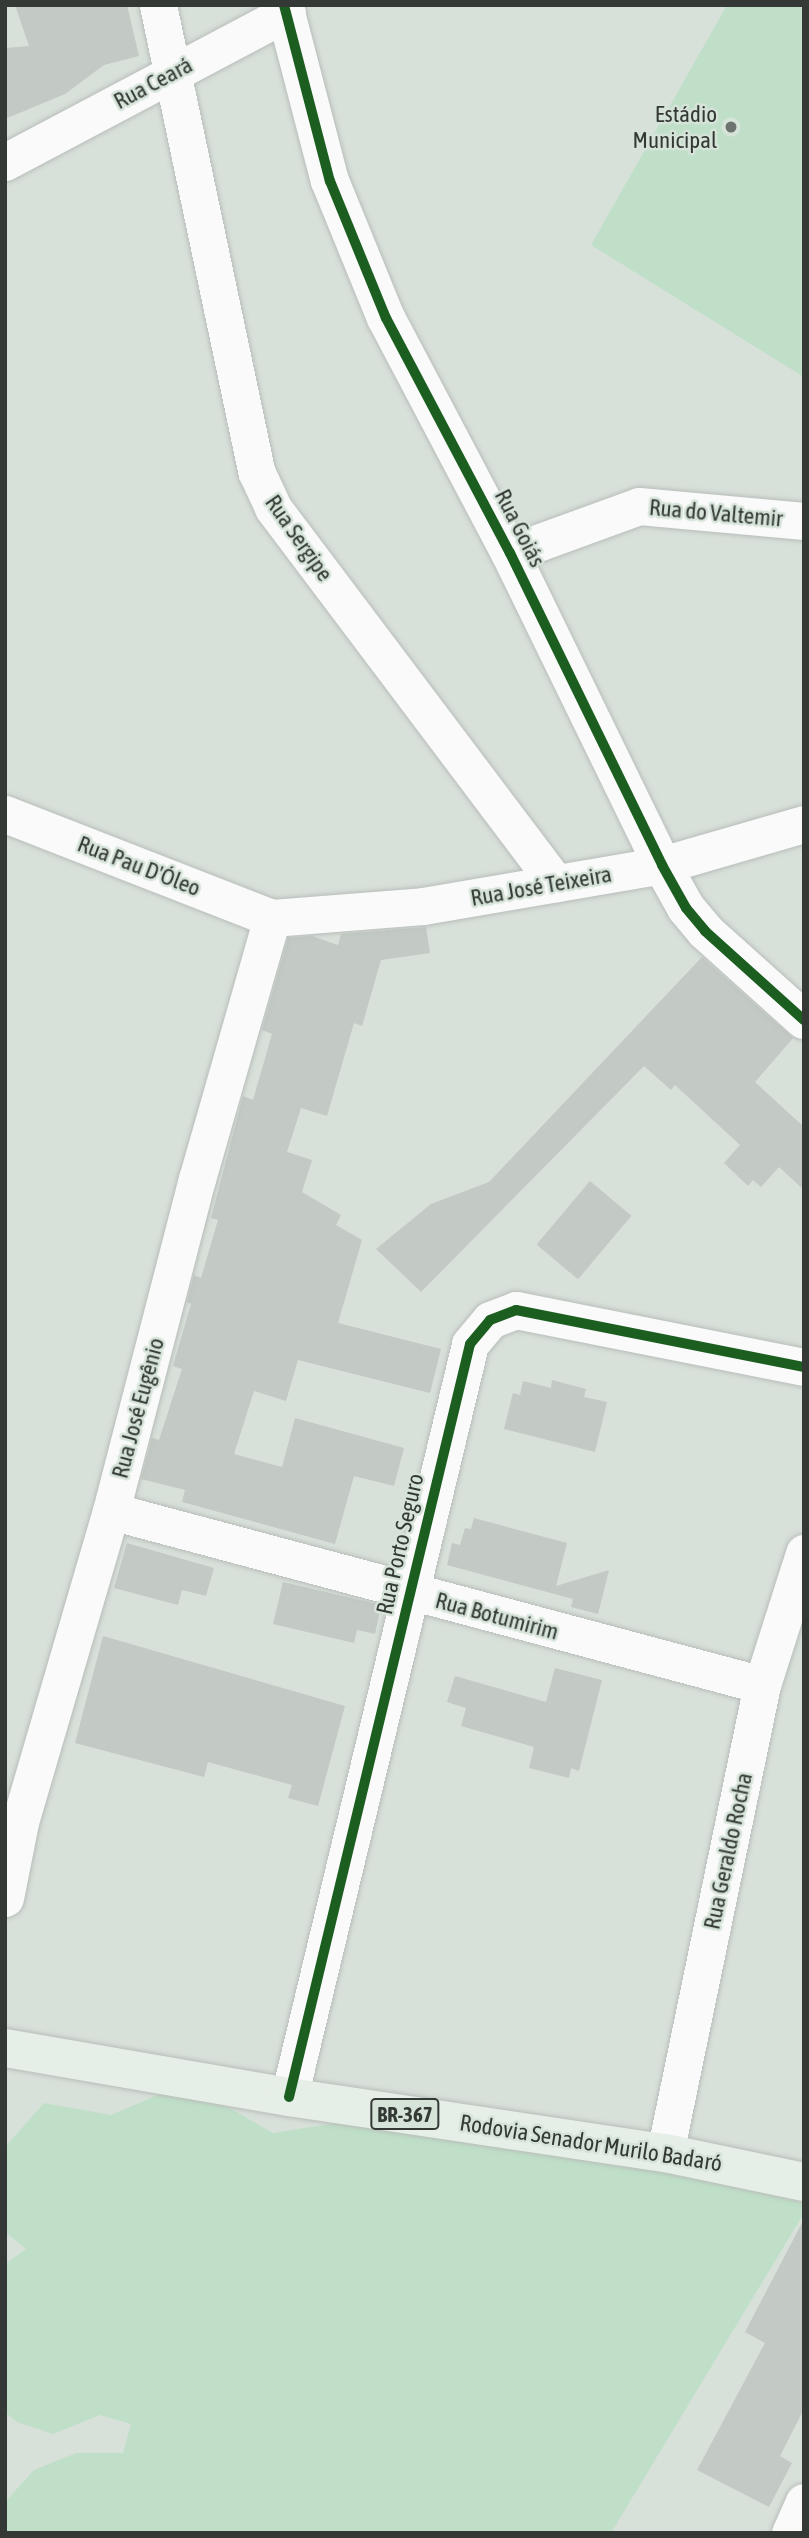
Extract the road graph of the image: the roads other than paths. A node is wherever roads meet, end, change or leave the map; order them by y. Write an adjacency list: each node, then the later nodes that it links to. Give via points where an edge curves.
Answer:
1 (158, 5): 3 (street, Rua Sergipe)
2 (291, 8): 3 (street, Rua Ceará); 6 (street, Rua Goiás, via 330,181 357,251 386,318)
3 (174, 72): 4 (street, Rua Ceará); 10 (street, Rua Sergipe, via 262,485 273,508)
4 (5, 162)
5 (804, 521): 6 (street, Rua do Valtemir, via 639,506)
6 (510, 553): 9 (street, Rua Goiás)
7 (5, 814): 11 (street, Rua Pau D'Óleo)
8 (804, 824): 9 (street, Rua José Teixeira)
9 (662, 864): 10 (street, Rua José Teixeira); 12 (street, Rua Goiás, via 686,908 705,931)
10 (556, 883): 11 (street, Rua José Teixeira, via 423,906)
11 (272, 918): 14 (street, Rua José Eugênio, via 197,1179)
12 (804, 1020)
13 (804, 1367): 16 (street, Rua Porto Seguro, via 516,1310 490,1320 470,1344)
14 (111, 1511): 16 (street, Rua Botumirim); 18 (street, Rua José Eugênio)
15 (804, 1553): 17 (street, Rua Geraldo Rocha)
16 (411, 1593): 17 (street, Rua Botumirim); 21 (street, Rua Porto Seguro)
17 (762, 1685): 22 (street, Rua Geraldo Rocha)
18 (13, 1821): 19 (street, Rua José Eugênio)
19 (5, 1898)
20 (5, 2048): 21 (main road, Rodovia Senador Murilo Badaró / BR-367)
21 (289, 2097): 22 (main road, Rodovia Senador Murilo Badaró / BR-367)
22 (665, 2153): 23 (main road, Rodovia Senador Murilo Badaró / BR-367)
23 (804, 2182)
24 (804, 2502): 25 (street)
25 (790, 2533)

